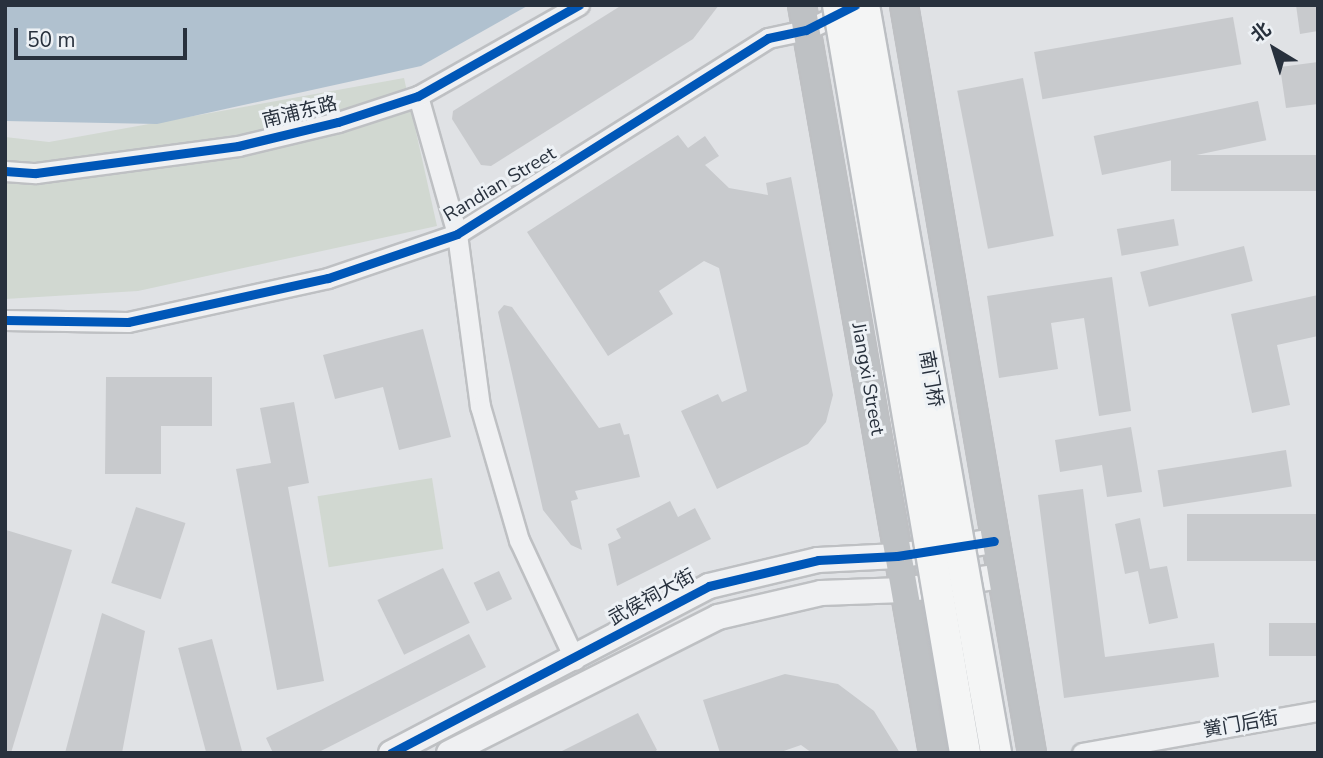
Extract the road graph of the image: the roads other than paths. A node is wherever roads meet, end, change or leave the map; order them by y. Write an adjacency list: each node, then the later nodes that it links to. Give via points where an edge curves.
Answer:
1 (579, 5): 7 (street, 南浦东路)
2 (838, 5): 20 (main road, 南门桥, bridge)
3 (855, 5): 6 (street, Randian Street)
4 (864, 5): 21 (main road, 南门桥, bridge)
5 (904, 5): 11 (main road)
6 (804, 18): 9 (street, Randian Street); 12 (main road, Jiangxi Street)
7 (418, 96): 8 (street, 南浦东路, via 238,146 36,173); 9 (street)
8 (5, 171)
9 (457, 234): 10 (street, Randian Street, via 328,278 128,322); 15 (street, via 480,406 519,540)
10 (5, 320)
11 (994, 541): 12 (street, 武侯祠大街); 13 (main road)
12 (897, 555): 14 (main road, Jiangxi Street); 15 (street, 武侯祠大街, via 818,560 709,586)
13 (1001, 576): 14 (street); 22 (main road)
14 (904, 590): 18 (street, via 821,593 718,617); 19 (main road, Jiangxi Street)
15 (575, 660): 17 (street, 武侯祠大街)
16 (1318, 711): 23 (street, 黉门后街)
17 (391, 753)
18 (449, 753)
19 (933, 753)
20 (965, 753)
21 (996, 753)
22 (1032, 753)
23 (1082, 753)

